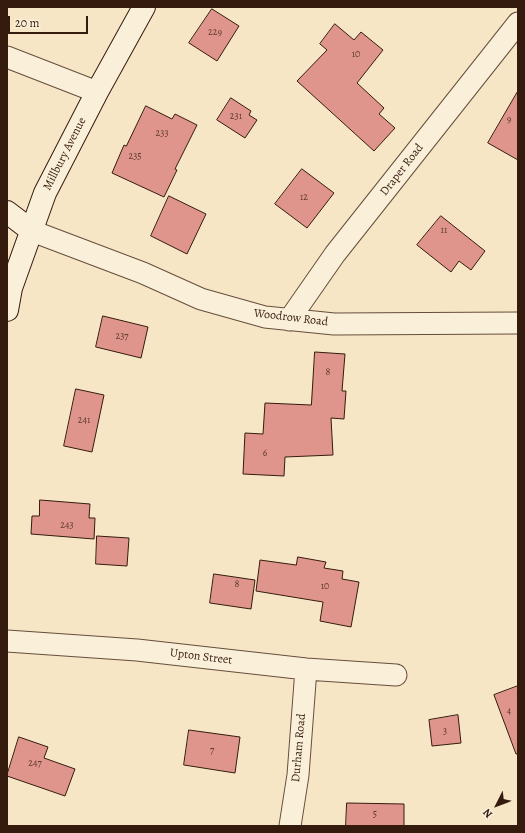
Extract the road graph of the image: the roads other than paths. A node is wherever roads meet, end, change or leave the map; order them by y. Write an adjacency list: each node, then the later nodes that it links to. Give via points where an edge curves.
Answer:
1 (144, 7): 4 (main road, Millbury Avenue)
2 (518, 23): 8 (street, Draper Road, via 335,254)
3 (7, 57): 4 (street)
4 (97, 92): 6 (main road, Millbury Avenue, via 45,193)
5 (7, 212): 6 (main road)
6 (32, 231): 7 (main road, Millbury Avenue, via 11,288); 8 (street, Woodrow Road, via 144,273 201,299 265,317)
7 (7, 310)
8 (290, 320): 9 (street, Woodrow Road, via 334,324)
9 (518, 323)
10 (7, 641): 11 (street, Upton Street, via 137,650)
11 (306, 669): 12 (street, Upton Street); 13 (street, Durham Road, via 298,775)
12 (396, 675)
13 (290, 826)

